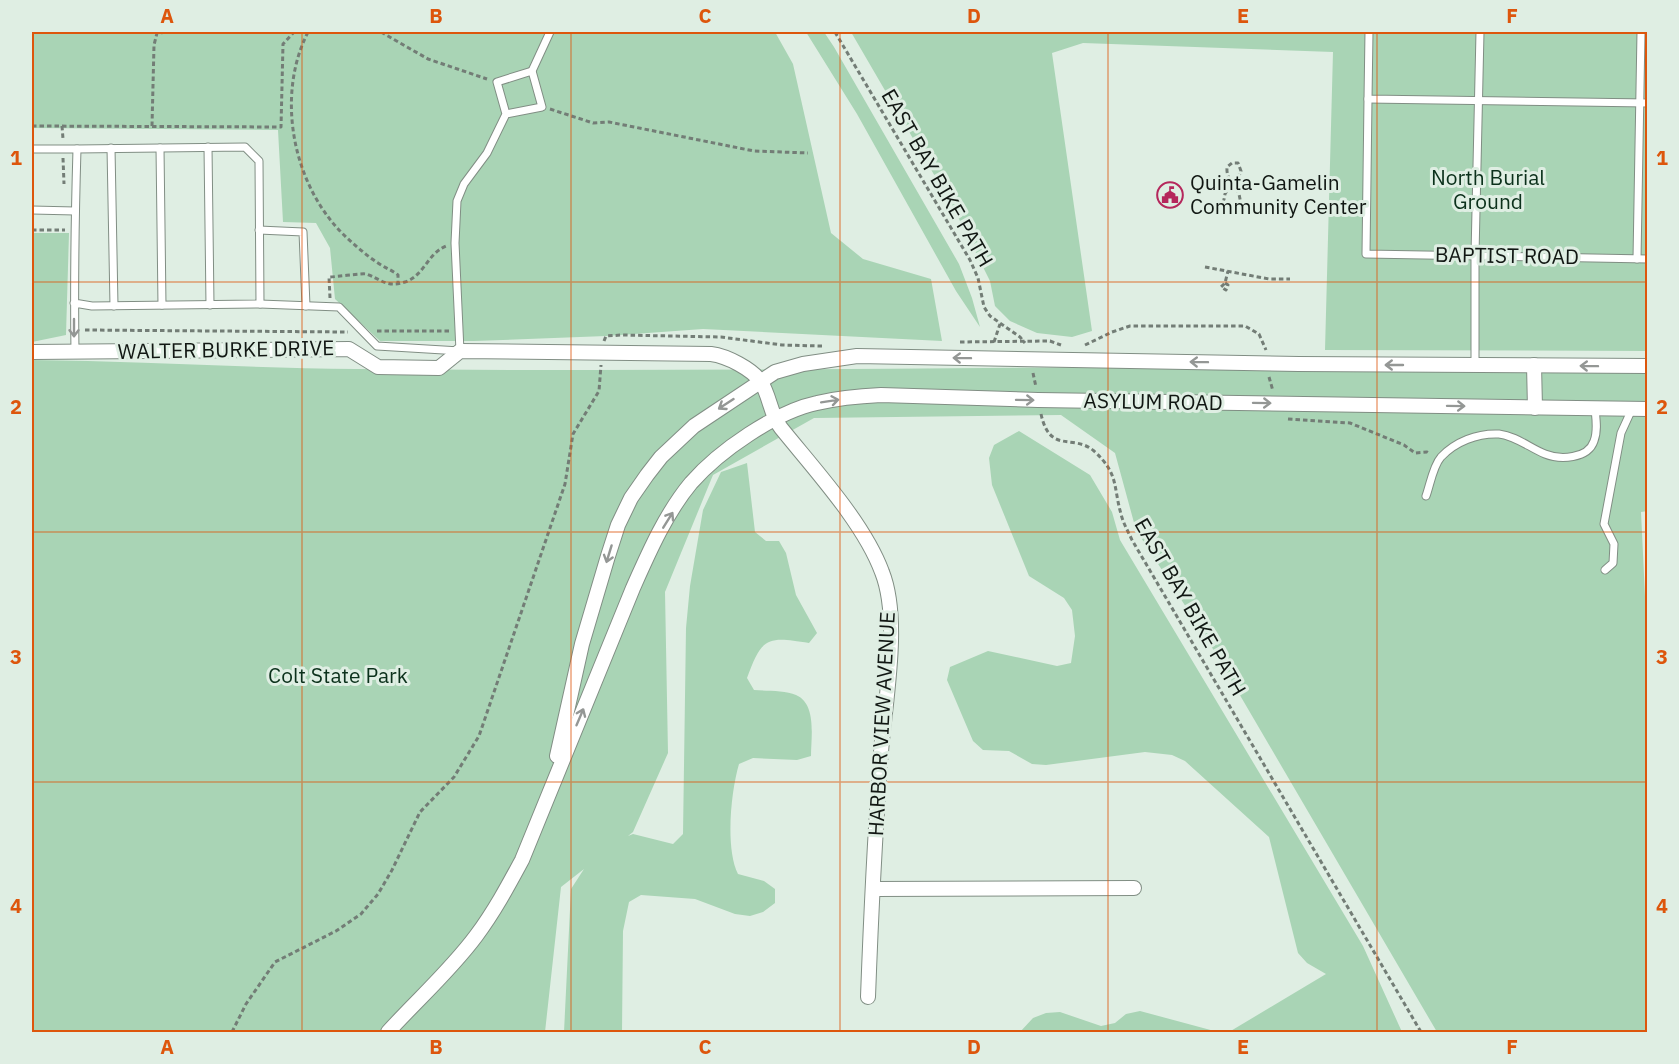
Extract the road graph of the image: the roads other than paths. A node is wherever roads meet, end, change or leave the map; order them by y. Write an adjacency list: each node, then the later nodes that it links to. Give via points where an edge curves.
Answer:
1 (550, 32): 5 (lane)
2 (1369, 32): 6 (lane)
3 (1480, 32): 7 (lane)
4 (1641, 32): 8 (lane)
5 (532, 71): 9 (lane, via 497,82); 9 (lane, via 542,107)
6 (1368, 99): 7 (lane); 20 (lane, BAPTIST ROAD, via 1366,254)
7 (1480, 101): 8 (lane); 20 (lane)
8 (1643, 103): 15 (lane)
9 (506, 114): 29 (lane, via 457,201)
10 (208, 147): 13 (lane); 19 (lane, via 245,147 259,161); 24 (lane)
11 (32, 148): 14 (lane)
12 (111, 148): 13 (lane); 14 (lane); 27 (lane)
13 (160, 148): 26 (lane)
14 (77, 149): 18 (lane)
15 (1639, 170): 16 (lane); 21 (lane)
16 (1647, 170)
17 (32, 210): 18 (lane)
18 (75, 211): 23 (lane)
19 (259, 230): 25 (lane); 28 (lane, via 303,232)
20 (1475, 255): 21 (lane, BAPTIST ROAD); 32 (lane)
21 (1637, 259): 22 (lane, BAPTIST ROAD)
22 (1647, 259)
23 (74, 303): 27 (lane); 31 (lane, one-way to 31)
24 (210, 304): 25 (lane); 26 (lane)
25 (260, 304): 28 (lane)
26 (162, 305): 27 (lane)
27 (114, 306)
28 (306, 306): 29 (lane, via 339,307 377,346)
29 (460, 351): 31 (street, WALTER BURKE DRIVE, via 439,368 378,367 350,349); 35 (street, via 711,354 733,360)
30 (32, 352): 31 (street, WALTER BURKE DRIVE)
31 (75, 353)
32 (1475, 365): 33 (street, ASYLUM ROAD); 35 (street, ASYLUM ROAD, one-way to 35, via 857,356 803,364 775,372)
33 (1534, 365): 34 (street, ASYLUM ROAD, one-way to 33); 36 (street)
34 (1647, 366)
35 (761, 382): 40 (street, HARBOR VIEW AVENUE); 43 (street, one-way to 43, via 682,436 660,457 631,498 618,525 593,604)
36 (1535, 408): 37 (street, ASYLUM ROAD); 40 (street, ASYLUM ROAD, one-way to 36, via 816,403 862,396)
37 (1595, 409): 38 (street, ASYLUM ROAD); 41 (lane, via 1595,440 1582,454 1560,458 1512,437 1474,436 1439,459)
38 (1632, 409): 39 (street, ASYLUM ROAD); 42 (lane, via 1621,433 1604,524 1614,544 1613,563)
39 (1647, 409)
40 (775, 420): 43 (street, one-way to 40, via 633,588 666,522 691,484 710,464); 45 (street, HARBOR VIEW AVENUE, via 842,505 882,570 888,588 891,642)
41 (1426, 496)
42 (1605, 570)
43 (541, 810): 47 (street, via 522,860 493,912)
44 (1134, 888): 45 (street)
45 (874, 889): 46 (street, HARBOR VIEW AVENUE)
46 (867, 996)
47 (392, 1028): 48 (street)
48 (378, 1032)

